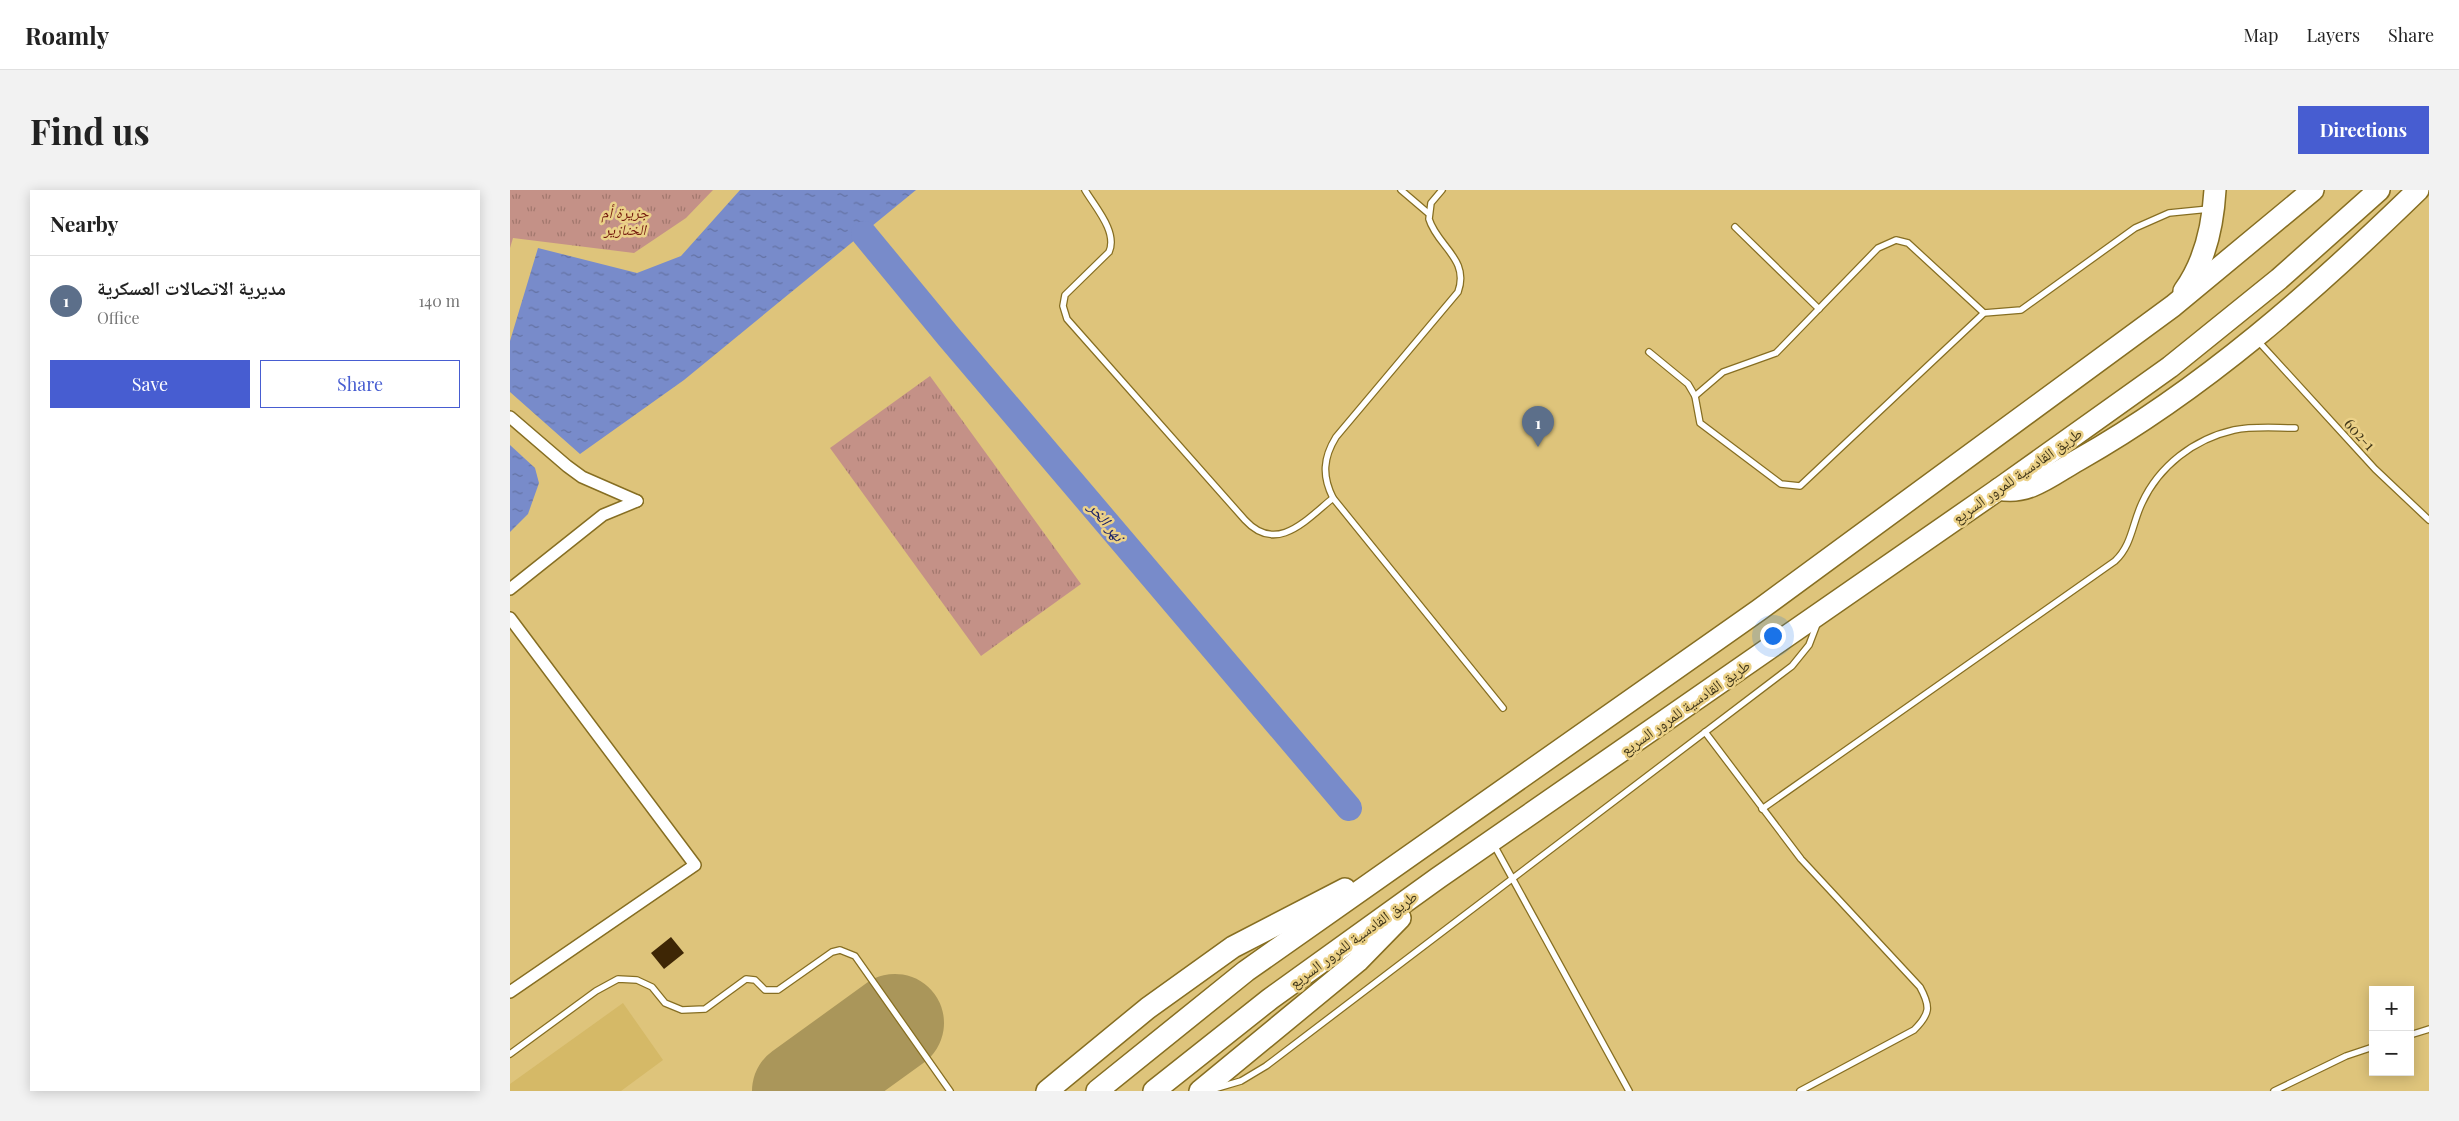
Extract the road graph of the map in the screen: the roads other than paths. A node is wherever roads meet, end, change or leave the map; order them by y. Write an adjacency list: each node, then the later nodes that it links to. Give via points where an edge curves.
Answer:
1 (1085, 190): 19 (lane, via 1110,233 1112,243 1109,252 1065,295 1063,306 1067,319 1257,530 1272,535 1287,533)
2 (1401, 190): 8 (lane)
3 (1442, 190): 8 (lane, via 1431,203)
4 (2313, 190): 10 (highway)
5 (2378, 190): 18 (highway, طريق القادسية للمرور السريع, via 2279,279 2170,367)
6 (2418, 190): 13 (highway, via 2307,295)
7 (2214, 199): 10 (highway, via 2201,260); 12 (lane, via 2135,228 2021,310)
8 (1428, 214): 19 (lane, via 1430,224 1459,265 1458,292 1329,448 1325,473)
9 (1735, 227): 11 (lane)
10 (2173, 306): 28 (highway, via 1767,604)
11 (1819, 309): 12 (lane, via 1878,248 1896,240 1908,243); 15 (lane, via 1776,353 1723,372)
12 (1984, 313): 15 (lane, via 1800,486 1781,484 1700,423)
13 (2254, 337): 18 (highway, via 2196,384 2090,453 2021,490); 20 (lane, 602-1, via 2375,468)
14 (1649, 352): 15 (lane, via 1688,384)
15 (1695, 396)
16 (510, 417): 21 (street, via 582,477 637,501 603,515)
17 (2295, 428): 26 (lane, via 2235,430 2217,434 2184,452 2147,493 2129,543 2115,562)
18 (1999, 489): 22 (highway, طريق القادسية للمرور السريع)
19 (1333, 498): 24 (lane)
20 (2429, 520)
21 (510, 589)
22 (1818, 615): 25 (lane, via 1814,636 1798,660); 27 (highway, طريق القادسية للمرور السريع)
23 (510, 618): 31 (street, via 695,865)
24 (1503, 708)
25 (1705, 732): 26 (lane); 30 (lane)
26 (1762, 809): 42 (lane, via 1801,859 1920,986 1928,1001 1926,1018 1914,1030)
27 (1492, 842): 29 (highway, طريق القادسية للمرور السريع); 30 (lane)
28 (1416, 851): 37 (highway, via 1233,947 1148,1008); 38 (highway, via 1246,971)
29 (1438, 878): 39 (highway, طريق القادسية للمرور السريع, via 1270,998); 40 (highway, via 1358,961)
30 (1513, 878): 40 (lane, via 1266,1066 1235,1083); 41 (lane)
31 (510, 992)
32 (2429, 1028): 33 (lane)
33 (2414, 1034)
34 (2369, 1048): 43 (lane)
35 (510, 1054): 36 (lane, via 618,979 637,980 652,987 665,1003 682,1010 705,1009 746,979 755,980 765,990 778,990 832,952 840,950 855,956)
36 (950, 1091)
37 (1047, 1091)
38 (1097, 1091)
39 (1154, 1091)
40 (1201, 1091)
41 (1629, 1091)
42 (1800, 1091)
43 (2274, 1091)

